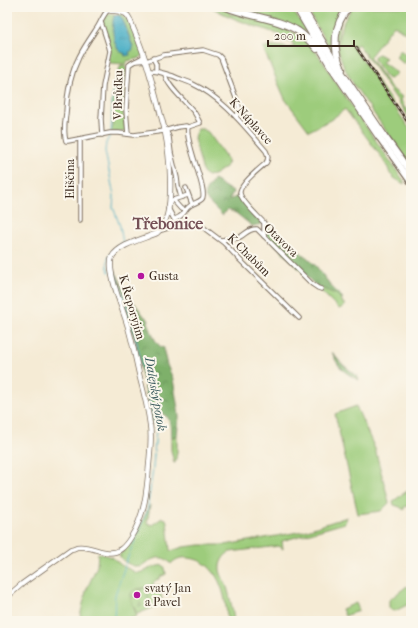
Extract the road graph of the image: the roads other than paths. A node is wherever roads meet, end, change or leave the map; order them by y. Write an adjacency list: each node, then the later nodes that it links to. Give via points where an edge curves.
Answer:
1 (226, 7): 12 (highway, via 298,31)
2 (349, 7): 14 (highway, via 338,26 335,44 339,61)
3 (107, 8): 5 (street); 6 (street, via 127,16)
4 (300, 9): 12 (highway); 14 (highway)
5 (101, 22): 19 (street, via 110,51 103,91); 21 (street, via 74,67 69,86 65,139)
6 (144, 56): 8 (street, V Brůdku); 9 (street)
7 (153, 58): 9 (street); 11 (street); 15 (street, via 203,50 218,55 239,106)
8 (136, 61): 9 (street, V Brůdku); 18 (street, V Brůdku, via 129,65 126,109)
9 (146, 61): 10 (street)
10 (149, 71): 11 (street, K Náplavce); 17 (street)
11 (156, 71): 13 (street, K Náplavce)
12 (335, 72): 20 (highway)
13 (165, 74): 15 (street, K Náplavce, via 203,89); 16 (street, via 166,79 200,122)
14 (352, 88): 20 (highway)
15 (236, 117): 35 (street, K Náplavce, via 268,154 266,163 240,190 242,199 264,223)
16 (188, 127): 17 (street); 28 (street, via 203,196 201,200)
17 (165, 131): 18 (street); 26 (street, via 169,137); 27 (street)
18 (128, 134): 19 (street)
19 (102, 135): 21 (street)
20 (381, 135): 22 (highway); 23 (highway)
21 (80, 139): 32 (street, Eliščina)
22 (411, 174)
23 (411, 182)
24 (186, 188): 25 (street)
25 (188, 195): 26 (street); 28 (street)
26 (181, 197): 27 (street)
27 (171, 200): 29 (street); 30 (street)
28 (192, 204): 30 (street)
29 (168, 208): 31 (street); 34 (street)
30 (185, 210): 31 (street)
31 (175, 219): 33 (street)
32 (80, 220)
33 (177, 225): 34 (street, K Chabům); 36 (street, K Chabům, via 196,223)
34 (161, 230): 39 (street, K Řeporyjím, via 121,248 114,254 110,263 128,327 151,432 146,494 139,523 120,550 110,552 84,547 71,549)
35 (264, 236): 36 (street, Otavova, via 259,230 252,229 238,238); 37 (street, Otavova, via 312,284)
36 (221, 240): 38 (street, K Chabům)
37 (321, 288)
38 (299, 318)
39 (7, 597)

